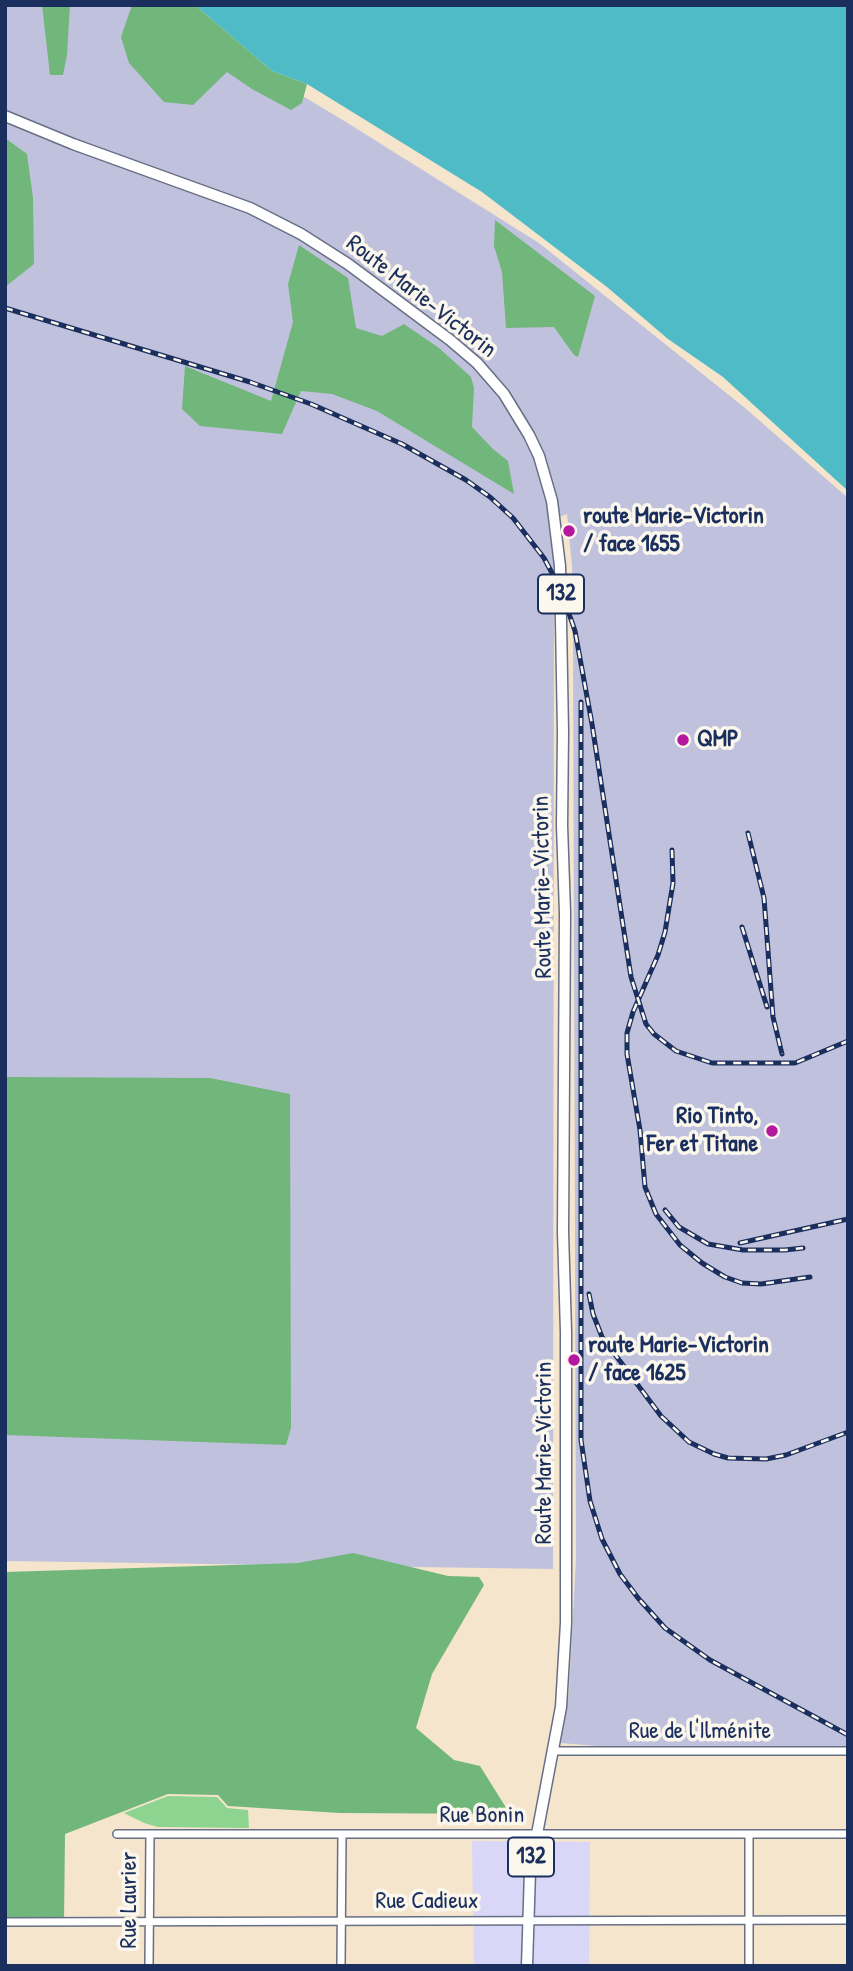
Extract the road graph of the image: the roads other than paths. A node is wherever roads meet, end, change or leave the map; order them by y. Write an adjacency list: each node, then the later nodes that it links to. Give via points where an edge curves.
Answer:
1 (5, 116): 2 (main road, Route Marie-Victorin / 132, via 250,208 315,242 477,363 505,394 539,456 558,544 564,732 566,1602 561,1707)
2 (553, 1751): 3 (street, Rue de l'Ilménite); 8 (main road, Route Marie-Victorin / 132)
3 (848, 1751)
4 (117, 1834): 5 (street, Rue Bonin)
5 (150, 1834): 7 (street, Rue Bonin); 15 (street, Rue Laurier)
6 (848, 1834): 9 (street, Rue Bonin)
7 (342, 1835): 8 (street, Rue Bonin); 12 (street)
8 (535, 1835): 9 (street, Rue Bonin); 14 (main road, Route Marie-Victorin / 132)
9 (749, 1835): 10 (street)
10 (749, 1920): 11 (street, Rue Cadieux); 14 (street, Rue Cadieux); 19 (street)
11 (848, 1920)
12 (340, 1921): 14 (street, Rue Cadieux); 15 (street, Rue Cadieux); 17 (street)
13 (5, 1922): 15 (street, Rue Cadieux)
14 (527, 1922): 18 (main road, Route Marie-Victorin / 132)
15 (149, 1923): 16 (street, Rue Laurier)
16 (149, 1966)
17 (341, 1966)
18 (527, 1966)
19 (749, 1966)

